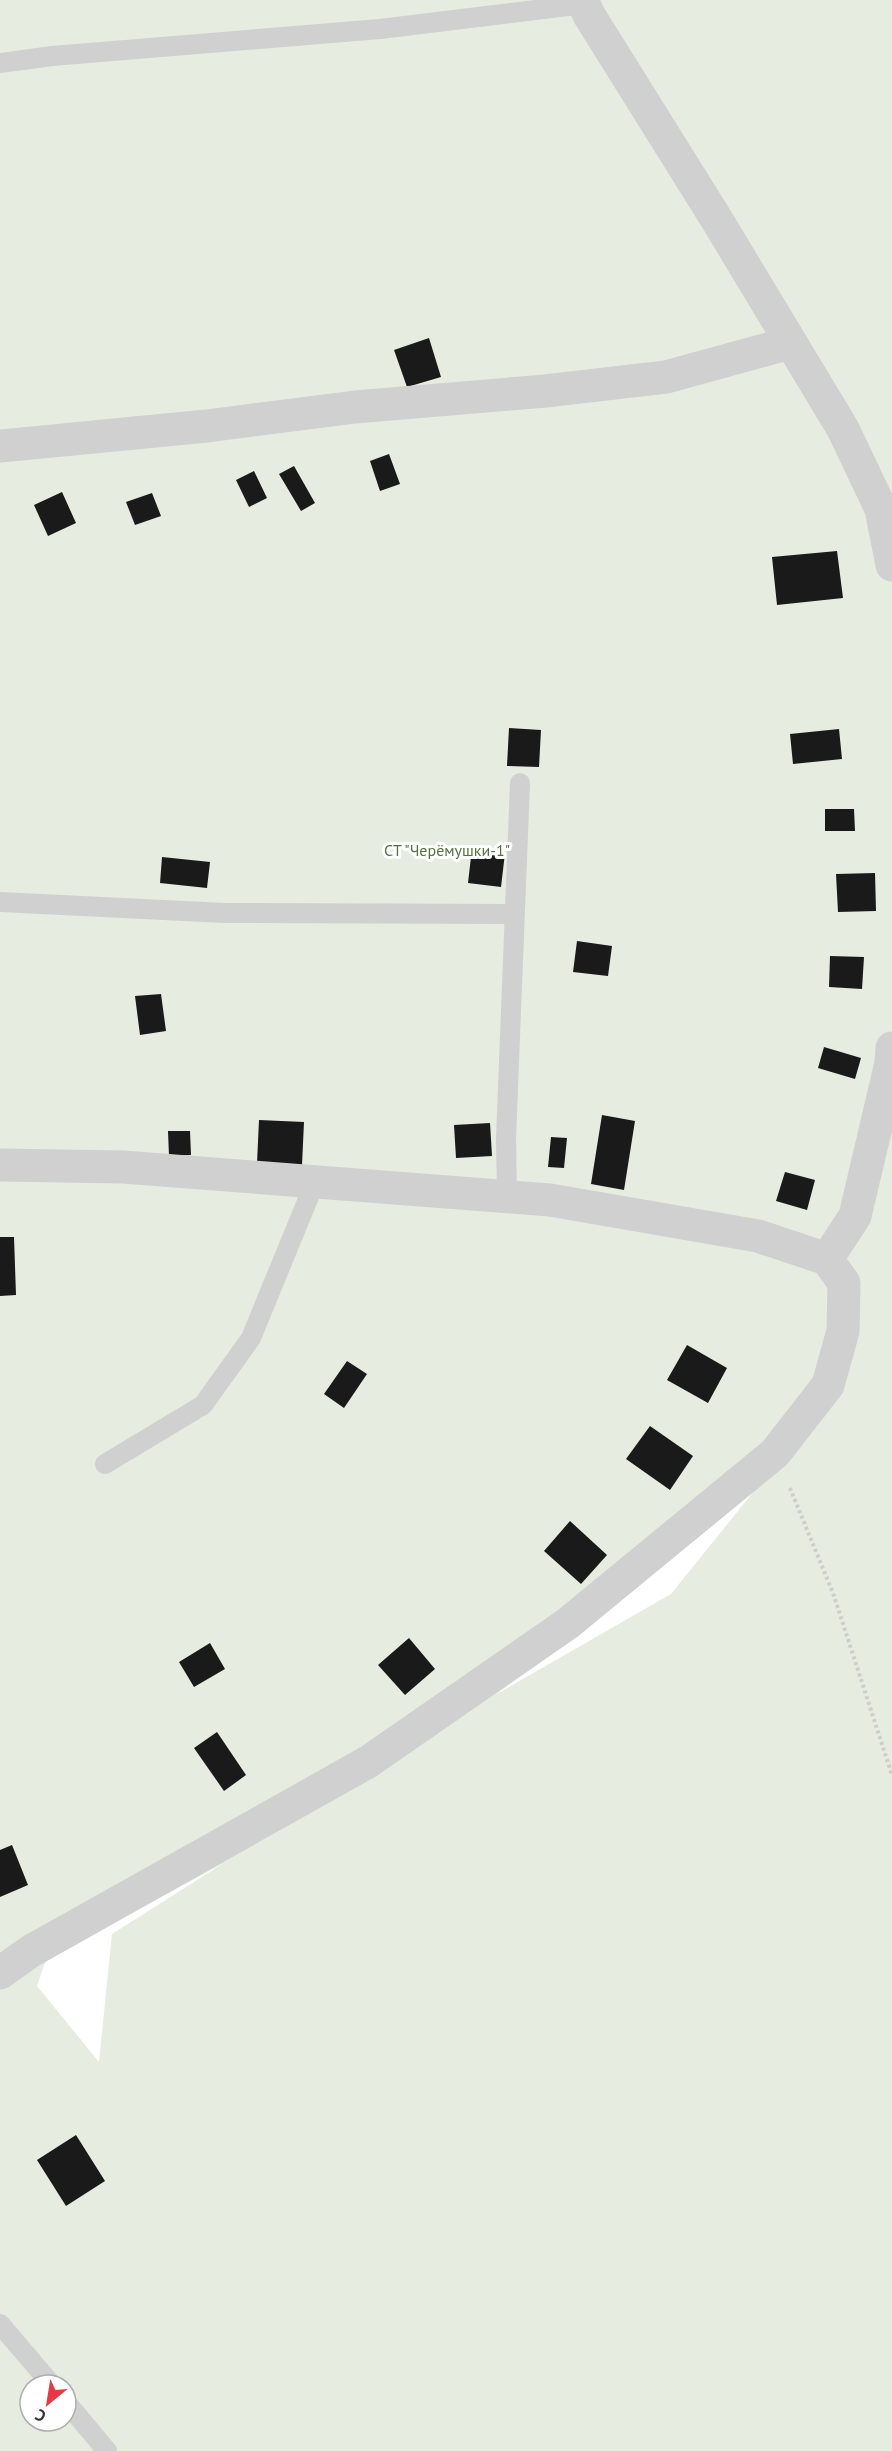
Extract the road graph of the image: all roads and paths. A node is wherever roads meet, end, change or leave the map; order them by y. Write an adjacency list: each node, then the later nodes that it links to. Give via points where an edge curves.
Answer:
1 (583, 2): 2 (lane, via 380,28); 3 (street)
2 (0, 63)
3 (790, 343): 4 (street, via 666,377); 5 (street, via 843,429 881,509)
4 (0, 446)
5 (892, 565)
6 (520, 783): 8 (lane)
7 (0, 902): 8 (lane, via 225,913)
8 (514, 914): 12 (lane)
9 (892, 1048): 13 (street, via 855,1216)
10 (0, 1165): 11 (street, via 123,1167)
11 (315, 1182): 12 (street); 15 (lane, via 251,1338 203,1405)
12 (507, 1197): 13 (street, via 550,1200 758,1236)
13 (827, 1259): 14 (street, via 844,1283 843,1331 828,1385)
14 (775, 1453): 16 (path, via 833,1593); 17 (street, via 567,1624 368,1762 31,1951)
15 (105, 1464)
16 (892, 1775)
17 (0, 1973)
18 (0, 2324): 19 (lane)
19 (42, 2373)
20 (78, 2417): 21 (lane)
21 (106, 2451)

